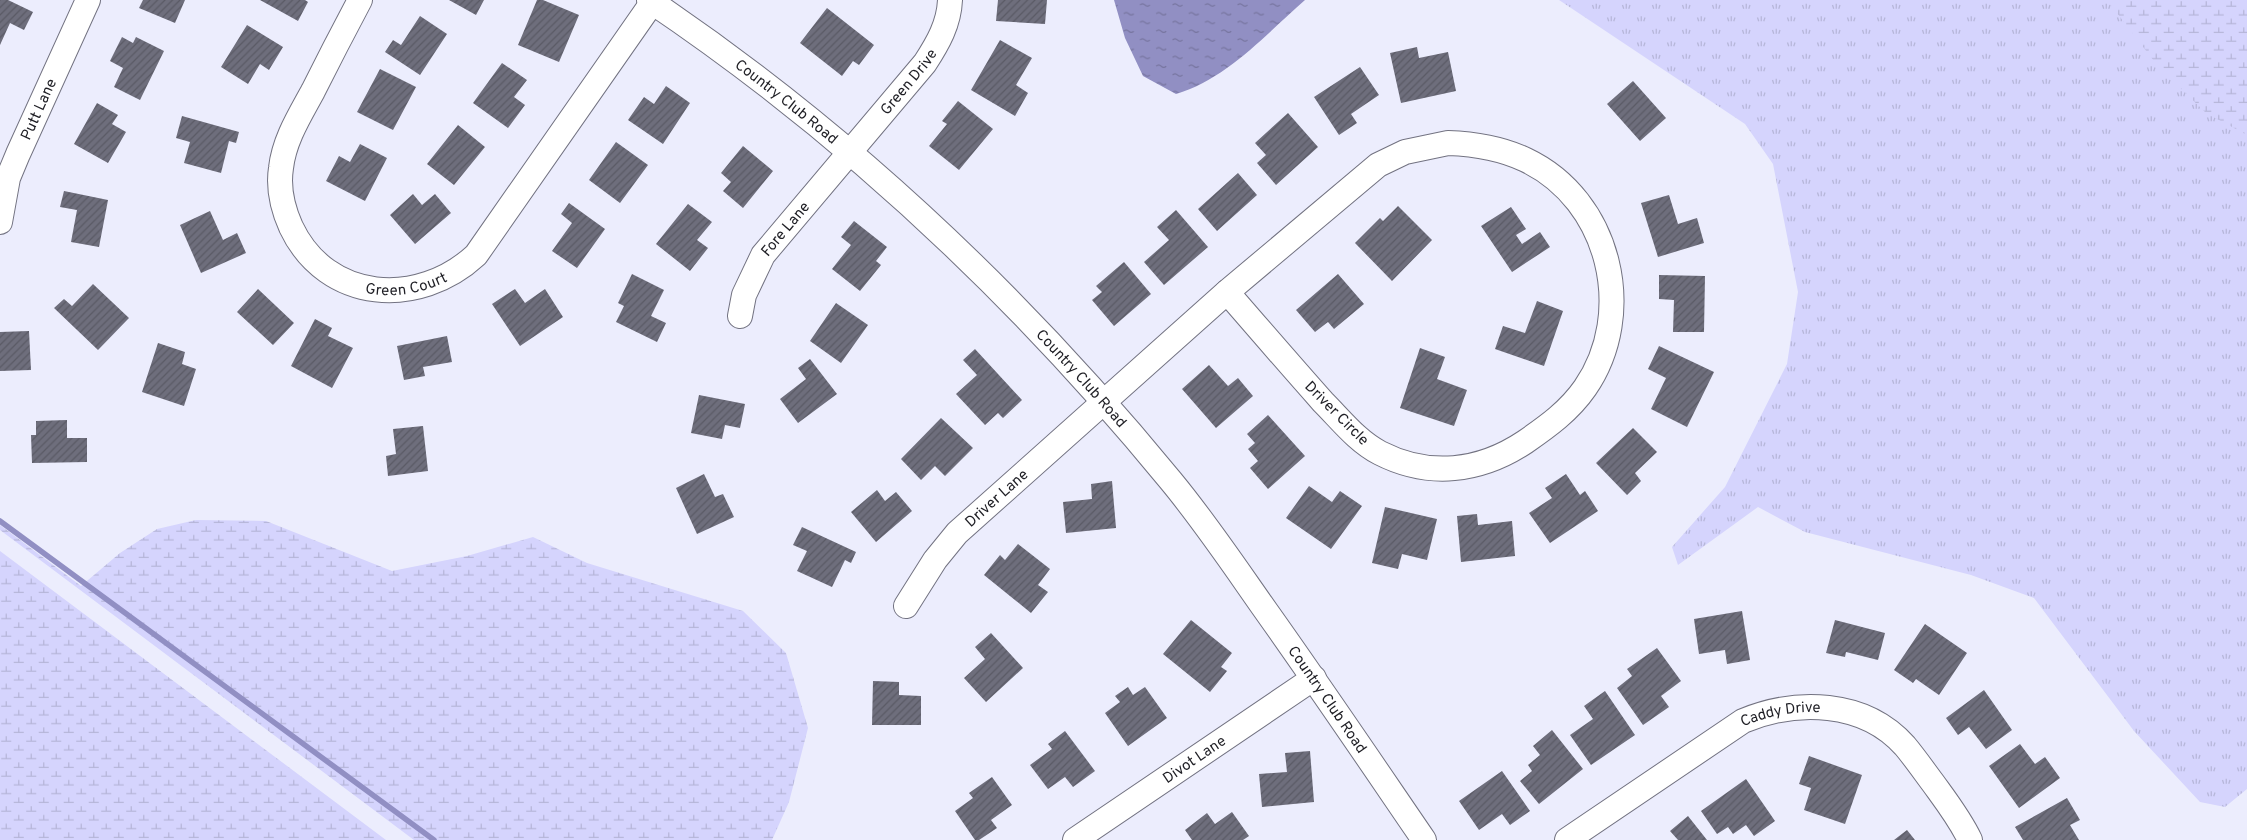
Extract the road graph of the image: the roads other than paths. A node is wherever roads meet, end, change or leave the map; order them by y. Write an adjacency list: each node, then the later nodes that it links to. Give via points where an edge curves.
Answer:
1 (88, 0): 6 (street, Putt Lane, via 8,178)
2 (360, 0): 4 (street, Green Court, via 289,135 280,186 295,235 316,262 345,281 391,291 437,282 476,254)
3 (950, 0): 5 (street, Green Drive, via 947,20 934,49)
4 (652, 1): 5 (street, Country Club Road, via 735,61)
5 (850, 152): 8 (street, Fore Lane, via 763,255 744,295); 9 (street, Country Club Road, via 906,201 1006,299)
6 (0, 222)
7 (1227, 292): 7 (street, Driver Circle, via 1378,165 1405,152 1448,142 1478,144 1526,160 1562,185 1577,200 1600,237 1611,279 1612,301 1609,330 1597,367 1570,406 1554,422 1495,459 1444,470 1410,465 1363,442); 9 (street, Driver Circle)
8 (740, 316)
9 (1103, 402): 10 (street, Driver Lane, via 957,533 934,560); 11 (street, Country Club Road, via 1172,482)
10 (906, 606)
11 (1314, 678): 12 (street, Divot Lane); 13 (street, Country Club Road)
12 (1076, 840)
13 (1424, 840)
14 (1567, 840): 15 (street, Caddy Drive, via 1734,726 1761,713 1799,706 1837,709 1874,723 1890,733 1905,746 1952,808)
15 (1970, 840)

